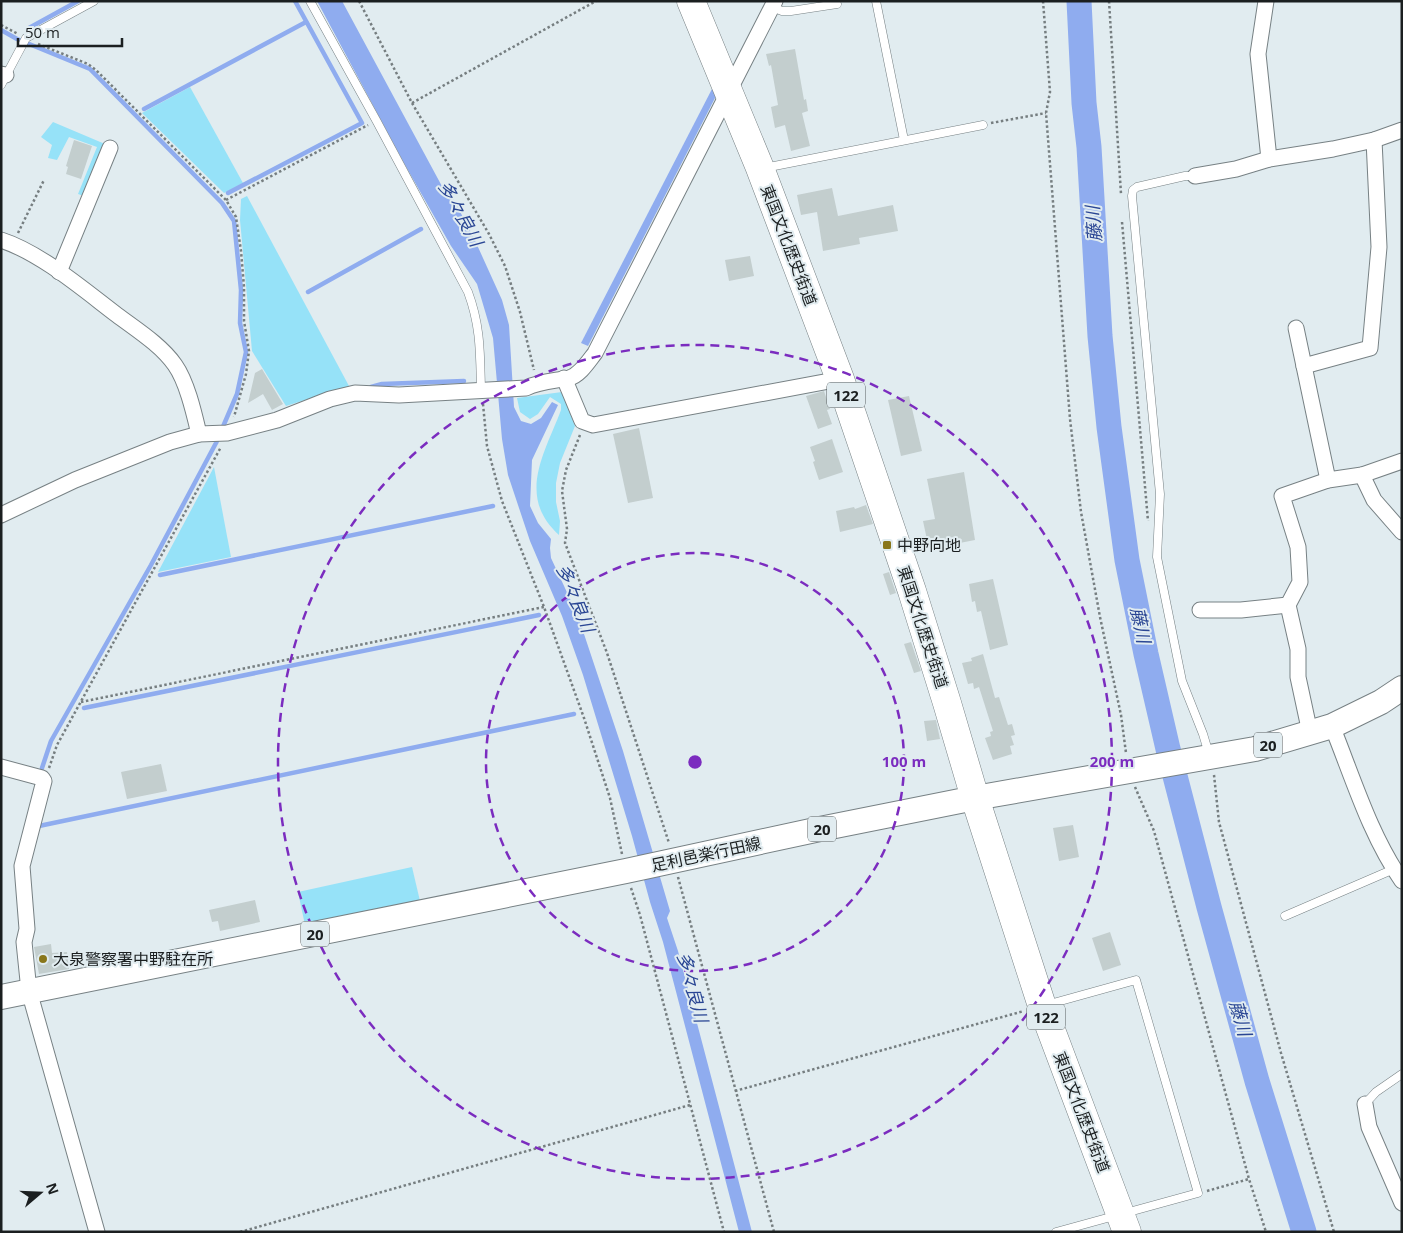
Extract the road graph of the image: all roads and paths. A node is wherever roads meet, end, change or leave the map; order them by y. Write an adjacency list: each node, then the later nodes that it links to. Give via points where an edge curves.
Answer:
1 (94, 1): 12 (lane)
2 (310, 1): 17 (lane)
3 (359, 1): 15 (path)
4 (596, 1): 15 (path)
5 (691, 1): 14 (highway, 東国文化歴史街道 / 122)
6 (876, 1): 20 (lane)
7 (1043, 1): 16 (path, via 1050,92)
8 (1266, 1): 23 (street, via 1258,54)
9 (773, 4): 10 (lane, via 782,12); 14 (street)
10 (837, 4)
11 (1, 25): 12 (path)
12 (26, 38): 13 (lane); 27 (path, via 96,70)
13 (3, 78)
14 (729, 93): 24 (highway, 東国文化歴史街道 / 122); 32 (street, via 595,353 584,368)
15 (412, 103): 34 (path, via 505,266 534,372)
16 (1046, 113): 18 (path); 52 (path, via 1070,419 1081,512 1126,751)
17 (376, 120): 27 (path); 35 (lane, via 468,292 479,330)
18 (983, 125): 20 (lane)
19 (1402, 130): 21 (street)
20 (904, 140): 24 (lane)
21 (1374, 140): 23 (street); 31 (street, via 1379,247 1370,348)
22 (110, 148): 29 (street)
23 (1269, 159): 25 (street)
24 (760, 168): 33 (highway, 東国文化歴史街道 / 122)
25 (1195, 176): 50 (lane, via 1137,187 1132,196 1160,494 1158,557 1182,681 1203,734)
26 (44, 180): 28 (path)
27 (226, 200): 37 (path, via 236,217 239,234 244,322 249,351 241,397)
28 (7, 242): 29 (street)
29 (59, 272): 38 (street, via 150,340 174,364)
30 (1296, 328): 31 (street)
31 (1304, 366): 41 (street)
32 (564, 378): 34 (street); 36 (street)
33 (840, 379): 36 (street, via 607,423 593,425); 54 (highway, 東国文化歴史街道 / 122, via 912,592)
34 (530, 386): 35 (street)
35 (483, 390): 37 (street, via 355,394 330,399 277,420); 45 (path, via 488,446 498,489)
36 (582, 421): 55 (path, via 562,491 567,529 565,543 607,653)
37 (227, 433): 38 (street); 48 (path)
38 (199, 434): 42 (street, via 170,442 75,480)
39 (1402, 462): 40 (street)
40 (1362, 475): 41 (street); 43 (street, via 1374,500)
41 (1328, 480): 44 (street, via 1282,496 1298,547 1300,573 1300,582)
42 (1, 515)
43 (1402, 532)
44 (1288, 605): 46 (street); 49 (street, via 1298,649 1298,677)
45 (544, 607): 48 (path); 56 (path, via 610,798)
46 (1200, 610)
47 (1402, 688): 49 (main road, 足利邑楽行田線 / 20, via 1381,702)
48 (81, 702): 53 (path, via 57,745)
49 (1321, 730): 50 (main road, 足利邑楽行田線 / 20); 57 (street)
50 (1208, 761): 52 (main road, 足利邑楽行田線 / 20); 76 (path, via 1219,822 1281,1053)
51 (1, 767): 53 (street)
52 (1134, 771): 54 (main road, 足利邑楽行田線 / 20); 66 (path, via 1154,831)
53 (44, 781): 59 (street, via 22,866)
54 (975, 798): 55 (main road, 足利邑楽行田線 / 20); 61 (highway, 東国文化歴史街道 / 122)
55 (672, 861): 56 (main road, 足利邑楽行田線 / 20); 63 (path)
56 (628, 871): 59 (main road, 足利邑楽行田線 / 20); 65 (path)
57 (1398, 875): 58 (lane)
58 (1285, 916)
59 (29, 991): 60 (main road, 足利邑楽行田線 / 20); 70 (street)
60 (1, 997)
61 (1042, 1006): 63 (path); 67 (lane, via 1136,980); 69 (highway, 東国文化歴史街道 / 122)
62 (1402, 1074): 64 (lane)
63 (735, 1091): 73 (path)
64 (1365, 1104): 68 (street, via 1369,1127)
65 (690, 1105): 71 (path); 72 (path)
66 (1249, 1179): 67 (path); 75 (path)
67 (1198, 1193): 69 (lane)
68 (1402, 1202)
69 (1123, 1223): 74 (lane)
70 (97, 1232)
71 (240, 1232)
72 (724, 1232)
73 (774, 1232)
74 (1056, 1232)
75 (1266, 1232)
76 (1334, 1232)

